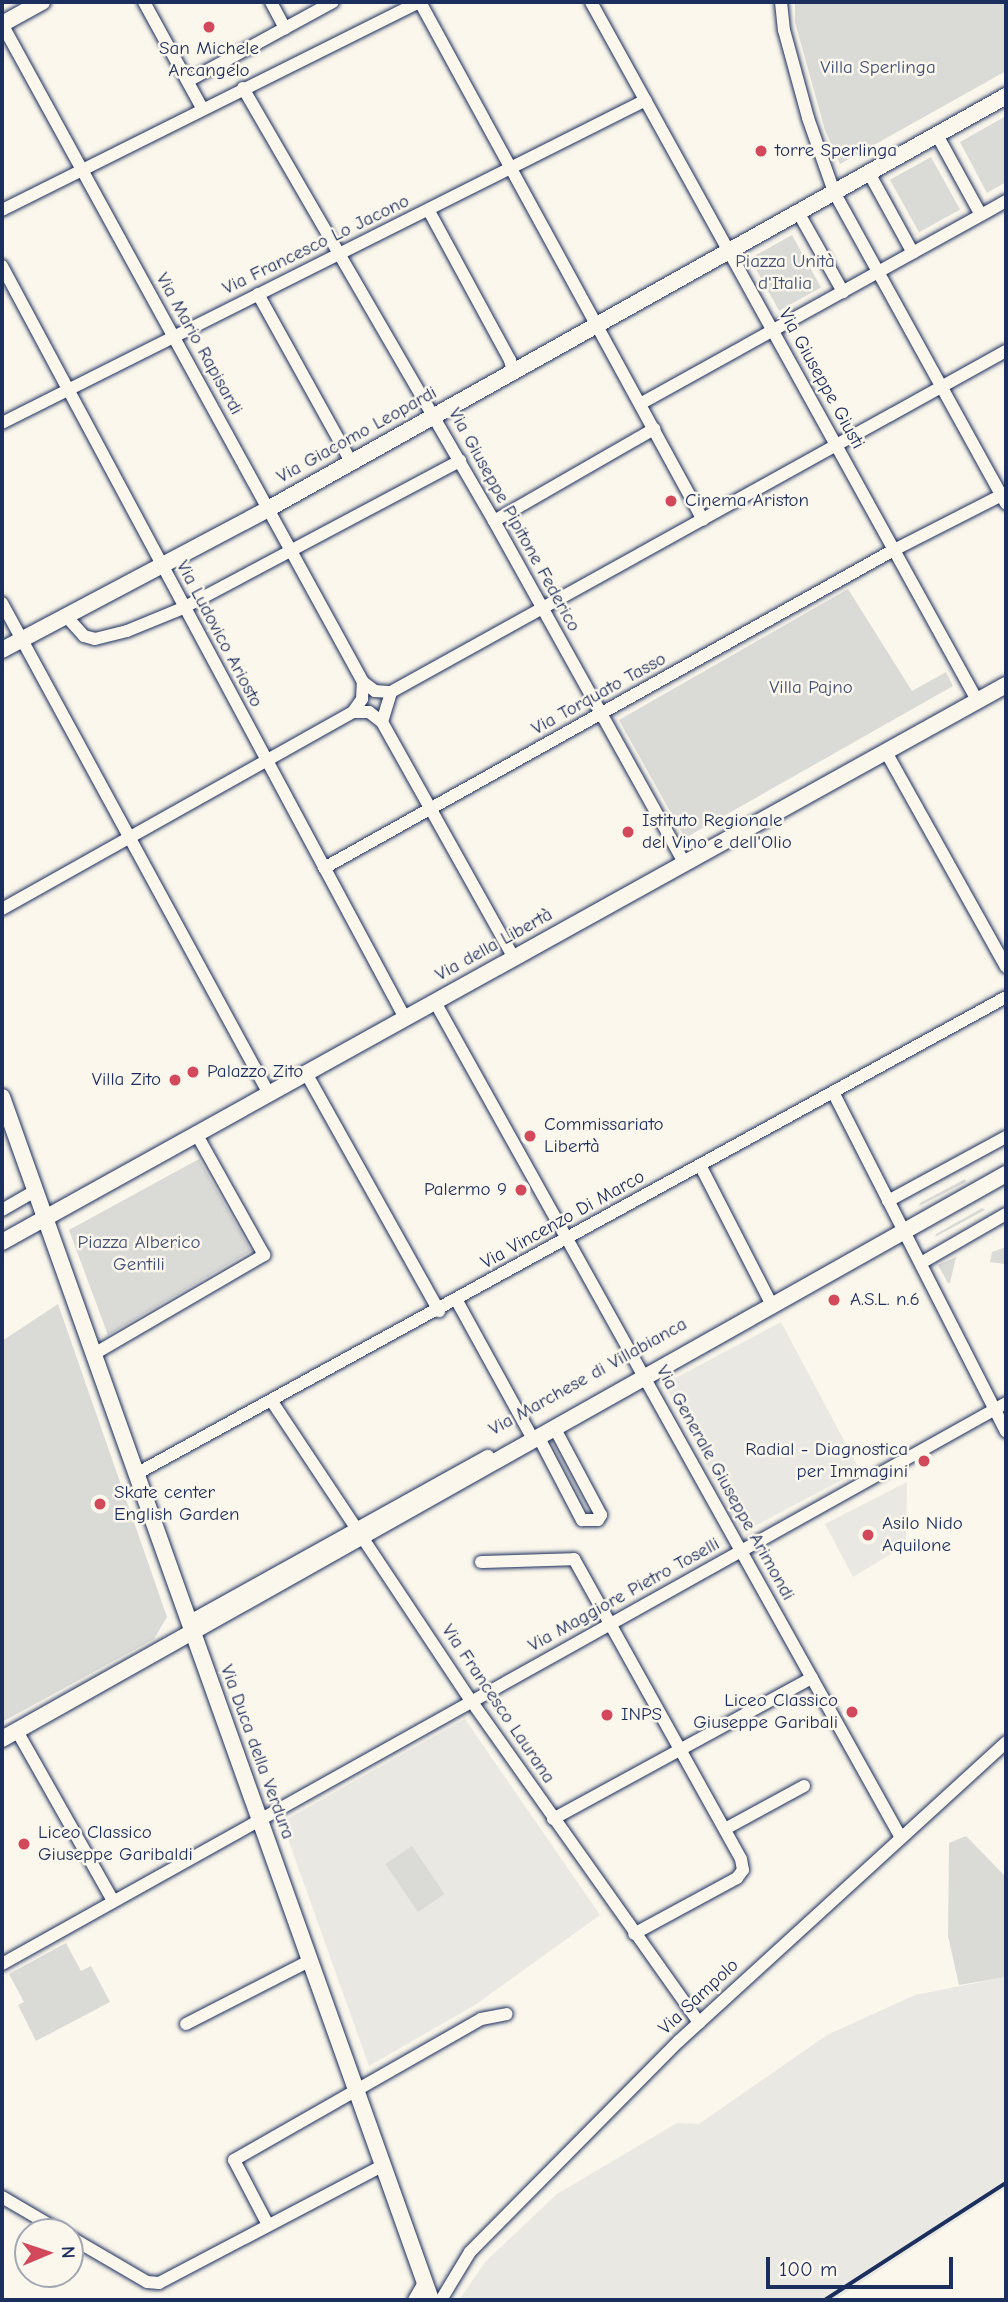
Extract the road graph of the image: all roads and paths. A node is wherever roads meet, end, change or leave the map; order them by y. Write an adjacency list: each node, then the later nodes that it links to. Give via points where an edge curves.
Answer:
1 (43, 2): 8 (street)
2 (144, 2): 10 (street)
3 (271, 2): 9 (street)
4 (333, 2): 9 (street)
5 (420, 2): 11 (street); 16 (street)
6 (591, 2): 13 (street, Via Giuseppe Giusti)
7 (781, 2): 19 (street, via 802,94)
8 (2, 24): 17 (street, Via Mario Rapisardi)
9 (285, 28): 10 (street)
10 (188, 81): 14 (street)
11 (243, 88): 14 (street); 27 (street, Via Giuseppe Pipitone Federico)
12 (1006, 96): 15 (street)
13 (646, 100): 16 (street, Via Francesco Lo Jacono); 25 (street, Via Giuseppe Giusti)
14 (202, 108): 17 (street)
15 (937, 135): 18 (street); 24 (street)
16 (513, 167): 22 (street, Via Francesco Lo Jacono); 32 (street)
17 (81, 170): 21 (street); 34 (street, Via Mario Rapisardi)
18 (869, 173): 19 (street); 26 (street)
19 (834, 192): 23 (street); 29 (street)
20 (1006, 201): 24 (street)
21 (2, 210)
22 (429, 211): 27 (street, Via Francesco Lo Jacono); 36 (street)
23 (798, 212): 25 (street); 30 (street)
24 (981, 215): 26 (street)
25 (729, 251): 32 (street, Via Giacomo Leopardi); 33 (street, Via Giuseppe Giusti)
26 (913, 253): 29 (street)
27 (340, 254): 31 (street, Via Francesco Lo Jacono); 40 (street, Via Giuseppe Pipitone Federico)
28 (2, 266): 38 (street, Via Ludovico Ariosto)
29 (878, 272): 30 (street); 37 (street)
30 (843, 292): 33 (street)
31 (258, 294): 34 (street, Via Francesco Lo Jacono); 45 (street)
32 (598, 325): 36 (street, Via Giacomo Leopardi); 39 (street)
33 (773, 331): 39 (street); 43 (street, Via Giuseppe Giusti)
34 (174, 337): 38 (street, Via Francesco Lo Jacono); 47 (street, Via Mario Rapisardi)
35 (1006, 351): 37 (street)
36 (513, 372): 40 (street, Via Giacomo Leopardi)
37 (942, 387): 43 (street); 46 (street)
38 (68, 390): 41 (street, Via Francesco Lo Jacono); 52 (street, Via Ludovico Ariosto)
39 (640, 404): 42 (street)
40 (434, 416): 44 (street, Via Giuseppe Pipitone Federico); 45 (street, Via Giacomo Leopardi)
41 (2, 423)
42 (654, 429): 48 (street); 49 (street)
43 (836, 447): 48 (street); 50 (street, Via Giuseppe Giusti)
44 (460, 461): 49 (street, Via Giuseppe Pipitone Federico); 51 (street)
45 (351, 462): 47 (street, Via Giacomo Leopardi)
46 (1005, 497): 50 (street, Via Torquato Tasso)
47 (268, 509): 51 (street, Via Mario Rapisardi); 52 (street, Via Giacomo Leopardi)
48 (703, 520): 55 (street)
49 (494, 521): 55 (street, Via Giuseppe Pipitone Federico)
50 (892, 551): 62 (street, Via Giuseppe Giusti); 64 (street, Via Torquato Tasso)
51 (292, 552): 54 (street); 59 (street, Via Mario Rapisardi)
52 (161, 566): 54 (street, Via Ludovico Ariosto); 56 (street, Via Giacomo Leopardi)
53 (2, 603): 57 (street)
54 (183, 608): 56 (street, via 95,639 72,629); 67 (street, Via Ludovico Ariosto)
55 (543, 610): 61 (street); 64 (street, Via Giuseppe Pipitone Federico)
56 (66, 616): 57 (street, Via Giacomo Leopardi)
57 (22, 639): 58 (street, Via Giacomo Leopardi); 69 (street)
58 (2, 650)
59 (363, 682): 61 (street, via 375,691); 63 (street, via 362,699)
60 (1006, 685): 62 (street, Via della Libertà)
61 (391, 692): 65 (street)
62 (978, 701): 66 (street, Via della Libertà)
63 (353, 712): 65 (street, via 369,712); 67 (street)
64 (602, 715): 68 (street, Via Torquato Tasso); 70 (street, Via Giuseppe Pipitone Federico)
65 (382, 722): 68 (street)
66 (886, 752): 70 (street, Via della Libertà); 74 (street)
67 (266, 761): 69 (street); 71 (street, Via Ludovico Ariosto)
68 (431, 810): 71 (street, Via Torquato Tasso); 73 (street)
69 (131, 838): 72 (street); 80 (street)
70 (684, 863): 73 (street, Via della Libertà)
71 (324, 867): 77 (street, Via Ludovico Ariosto)
72 (2, 909)
73 (514, 958): 76 (street, Via della Libertà)
74 (1006, 963)
75 (1006, 997): 79 (street, Via Vincenzo Di Marco)
76 (435, 1002): 77 (street, Via della Libertà); 94 (street, Via Generale Giuseppe Arimondi)
77 (405, 1018): 78 (street, Via della Libertà)
78 (306, 1073): 80 (street, Via della Libertà); 99 (street)
79 (833, 1092): 85 (street, Via Vincenzo Di Marco); 89 (street)
80 (269, 1094): 83 (street, Via della Libertà)
81 (2, 1097): 82 (street, Via Duca della Verdura)
82 (6, 1121): 88 (street, Via Duca della Verdura)
83 (197, 1135): 92 (street, Via della Libertà); 100 (street, via 264,1255)
84 (1006, 1137): 89 (street)
85 (700, 1165): 94 (street, Via Vincenzo Di Marco); 98 (street)
86 (1006, 1167): 93 (street, Via Marchese di Villabianca)
87 (1006, 1174): 93 (street, Via Marchese di Villabianca)
88 (35, 1191): 90 (street); 92 (street, Via Duca della Verdura)
89 (888, 1201): 93 (street)
90 (2, 1210)
91 (1006, 1214): 96 (street)
92 (45, 1218): 95 (street, Via della Libertà); 100 (street, Via Duca della Verdura)
93 (902, 1228): 96 (street); 98 (street, Via Marchese di Villabianca)
94 (567, 1240): 97 (street, Via Vincenzo Di Marco); 101 (street, Via Generale Giuseppe Arimondi)
95 (2, 1242)
96 (920, 1264): 104 (street)
97 (457, 1301): 99 (street, Via Vincenzo Di Marco); 107 (street)
98 (770, 1302): 101 (street, Via Marchese di Villabianca)
99 (439, 1311): 102 (street, Via Vincenzo Di Marco)
100 (94, 1354): 108 (street, Via Duca della Verdura)
101 (643, 1374): 105 (street, Via Marchese di Villabianca); 107 (street, Via Marchese di Villabianca); 110 (street, Via Generale Giuseppe Arimondi)
102 (273, 1403): 108 (street, Via Vincenzo Di Marco); 109 (street, Via Francesco Laurana)
103 (1006, 1403): 104 (street, Via Maggiore Pietro Toselli)
104 (994, 1410): 106 (street); 110 (street, Via Maggiore Pietro Toselli)
105 (554, 1427): 107 (street, Via Marchese di Villabianca); 107 (street, via 601,1515 598,1520 582,1520)
106 (1006, 1432)
107 (533, 1436): 109 (street, Via Marchese di Villabianca)
108 (136, 1474): 113 (street, Via Duca della Verdura)
109 (360, 1533): 113 (street, Via Marchese di Villabianca); 115 (street, Via Francesco Laurana)
110 (742, 1552): 112 (street, Via Maggiore Pietro Toselli); 114 (street, Via Generale Giuseppe Arimondi)
111 (481, 1562): 112 (street, via 574,1559)
112 (609, 1625): 115 (street, Via Maggiore Pietro Toselli); 119 (street)
113 (190, 1627): 116 (street, Via Marchese di Villabianca); 122 (street, Via Duca della Verdura)
114 (813, 1678): 119 (street); 124 (street, Via Generale Giuseppe Arimondi)
115 (472, 1702): 121 (street, Via Francesco Laurana); 122 (street, Via Maggiore Pietro Toselli)
116 (17, 1731): 117 (street, Via Marchese di Villabianca); 125 (street)
117 (2, 1739)
118 (1006, 1742): 124 (street, Via Sampolo)
119 (682, 1750): 121 (street); 123 (street)
120 (804, 1786): 123 (street)
121 (554, 1819): 126 (street, Via Francesco Laurana)
122 (259, 1820): 125 (street, Via Maggiore Pietro Toselli); 127 (street, Via Duca della Verdura)
123 (725, 1829): 126 (street, via 741,1859 743,1870 737,1878)
124 (900, 1836): 130 (street, Via Sampolo)
125 (113, 1901): 128 (street, Via Maggiore Pietro Toselli)
126 (634, 1934): 130 (street, Via Francesco Laurana)
127 (309, 1961): 131 (street); 132 (street, Via Duca della Verdura)
128 (2, 1964)
129 (507, 2014): 132 (street, via 481,2019)
130 (699, 2023): 141 (street, Via Sampolo, via 497,2223 470,2252)
131 (186, 2024)
132 (355, 2089): 133 (street, Via Duca della Verdura); 136 (street, via 234,2160)
133 (382, 2166): 136 (street); 138 (street, Via Duca della Verdura)
134 (2, 2197): 135 (street)
135 (38, 2218)
136 (268, 2225): 137 (street, via 159,2283 147,2282)
137 (84, 2245)
138 (424, 2283): 139 (street); 140 (street, Via Duca della Verdura)
139 (414, 2300)
140 (431, 2300)
141 (441, 2300)

